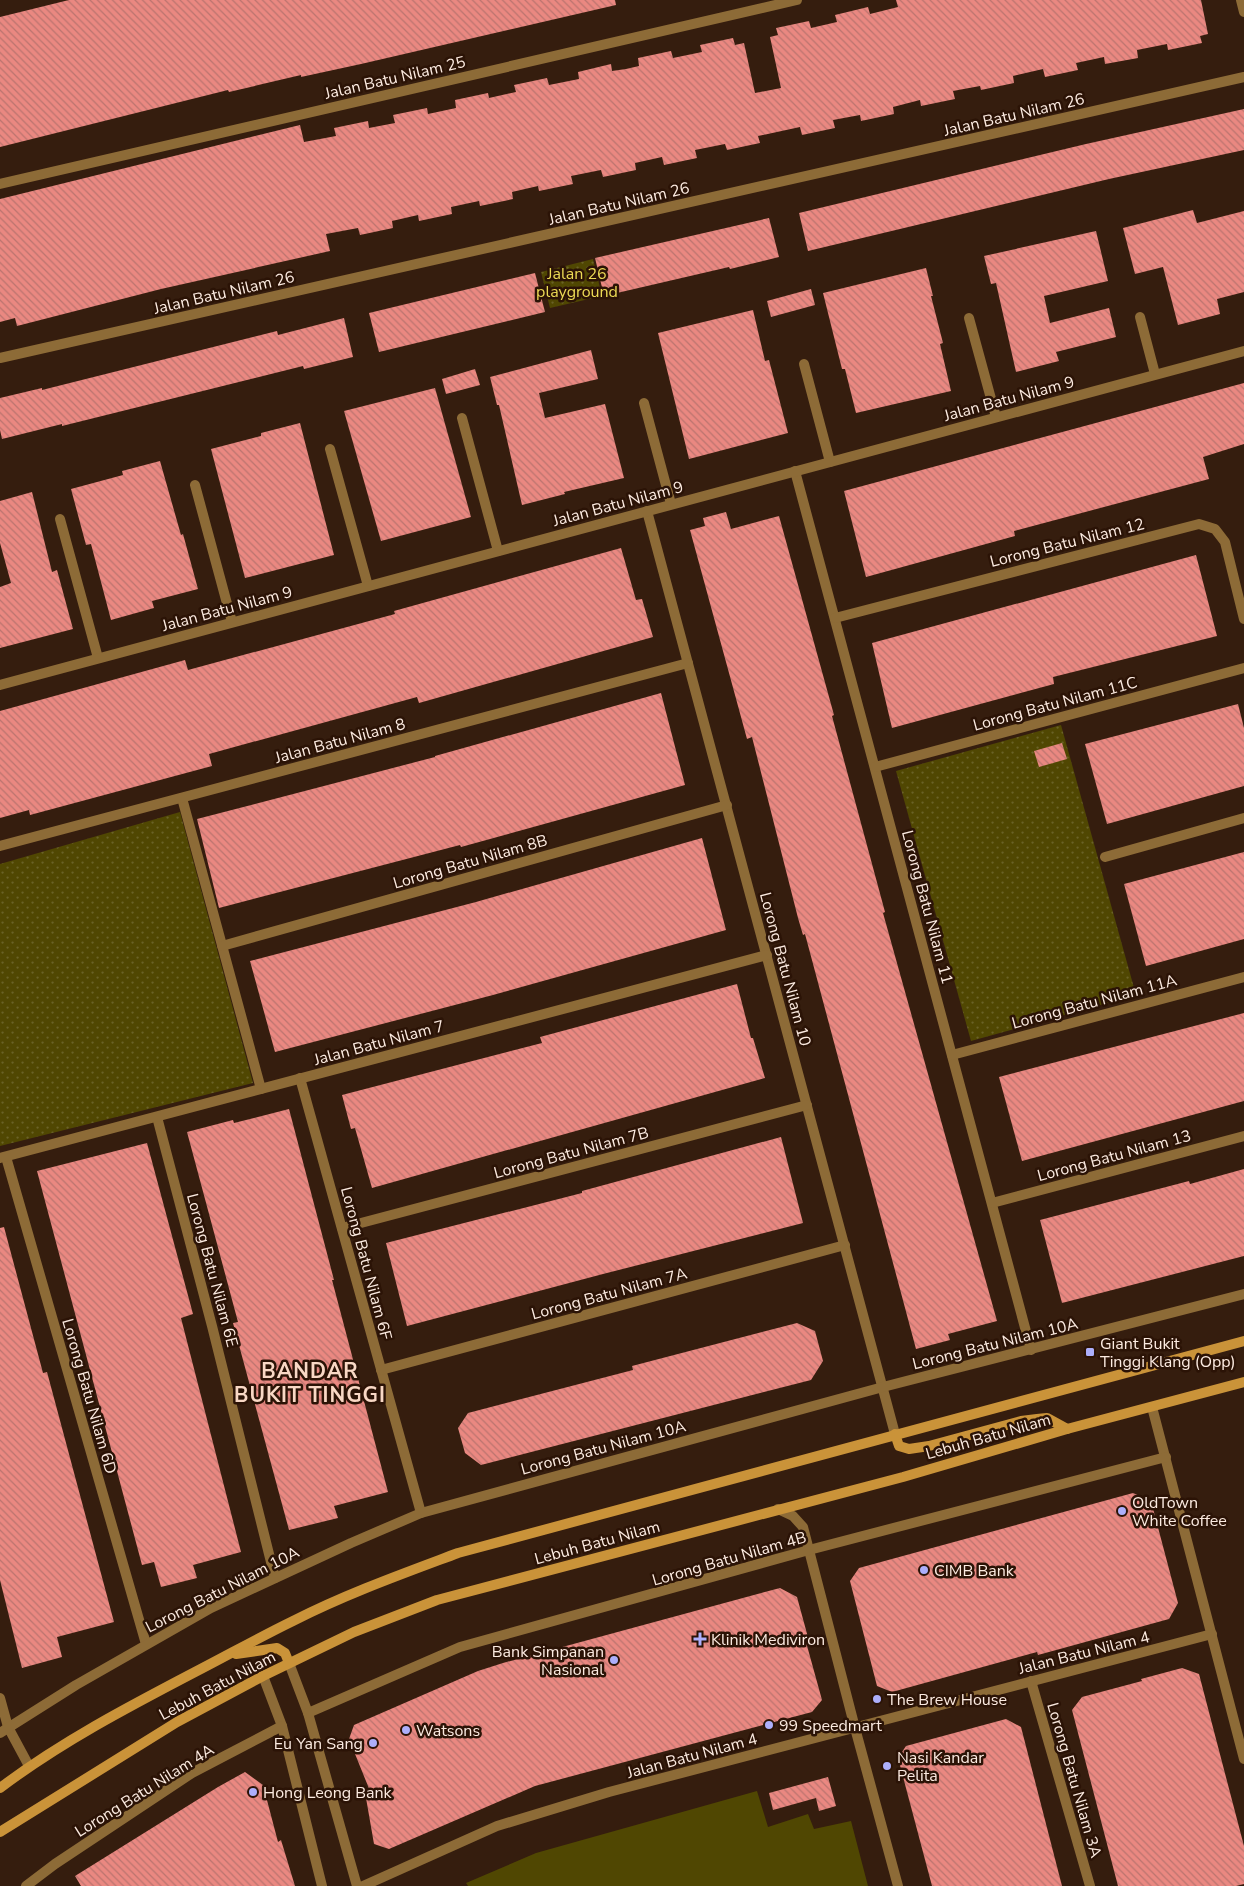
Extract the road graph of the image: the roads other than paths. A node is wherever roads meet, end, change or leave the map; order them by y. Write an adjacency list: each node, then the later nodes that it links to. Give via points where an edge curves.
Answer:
1 (797, 0): 5 (street, Jalan Batu Nilam 25)
2 (1241, 0): 3 (street)
3 (1244, 12)
4 (1244, 78): 9 (street, Jalan Batu Nilam 26)
5 (0, 184)
6 (1140, 317): 11 (street)
7 (969, 318): 13 (street)
8 (1244, 351): 11 (street, Jalan Batu Nilam 9)
9 (0, 358)
10 (804, 364): 16 (street)
11 (1155, 374): 13 (street, Jalan Batu Nilam 9)
12 (644, 403): 19 (street)
13 (996, 417): 16 (street, Jalan Batu Nilam 9)
14 (462, 418): 22 (street)
15 (330, 449): 23 (street)
16 (830, 462): 17 (street, Jalan Batu Nilam 9)
17 (795, 471): 19 (street, Jalan Batu Nilam 9); 24 (street, Lorong Batu Nilam 11)
18 (195, 485): 26 (street)
19 (671, 504): 20 (street, Jalan Batu Nilam 9)
20 (647, 511): 22 (street, Jalan Batu Nilam 9); 28 (street, Lorong Batu Nilam 10)
21 (60, 519): 27 (street)
22 (498, 551): 23 (street, Jalan Batu Nilam 9)
23 (368, 586): 26 (street, Jalan Batu Nilam 9)
24 (835, 618): 25 (street, Lorong Batu Nilam 12, via 1199,524 1215,529 1225,542); 31 (street, Lorong Batu Nilam 11)
25 (1244, 618)
26 (232, 622): 27 (street, Jalan Batu Nilam 9)
27 (98, 658): 30 (street, Jalan Batu Nilam 9)
28 (688, 663): 32 (street, Jalan Batu Nilam 8); 33 (street, Lorong Batu Nilam 10)
29 (1244, 668): 31 (street, Lorong Batu Nilam 11C)
30 (0, 685)
31 (875, 767): 40 (street, Lorong Batu Nilam 11)
32 (182, 798): 35 (street, Jalan Batu Nilam 8); 37 (street)
33 (727, 805): 37 (street, Lorong Batu Nilam 8B); 38 (street, Lorong Batu Nilam 10)
34 (1244, 818): 36 (street)
35 (0, 846)
36 (1105, 857)
37 (222, 946): 42 (street)
38 (767, 955): 41 (street, Jalan Batu Nilam 7); 43 (street, Lorong Batu Nilam 10)
39 (1244, 977): 40 (street, Lorong Batu Nilam 11A)
40 (952, 1055): 47 (street, Lorong Batu Nilam 11)
41 (300, 1078): 42 (street, Jalan Batu Nilam 7); 48 (street, Lorong Batu Nilam 6F)
42 (261, 1089): 44 (street, Jalan Batu Nilam 7)
43 (807, 1105): 48 (street, Lorong Batu Nilam 7B); 49 (street, Lorong Batu Nilam 10)
44 (157, 1116): 46 (street, Jalan Batu Nilam 7); 63 (street, Lorong Batu Nilam 6E)
45 (1244, 1136): 47 (street, Lorong Batu Nilam 13)
46 (3, 1157): 65 (street, Lorong Batu Nilam 6D)
47 (992, 1203): 52 (street, Lorong Batu Nilam 11)
48 (342, 1228): 53 (street, Lorong Batu Nilam 6F)
49 (845, 1245): 53 (street, Lorong Batu Nilam 7A); 55 (street, Lorong Batu Nilam 10)
50 (1244, 1294): 52 (street, Lorong Batu Nilam 10A)
51 (1244, 1341): 58 (main road, Lebuh Batu Nilam)
52 (1031, 1350): 55 (street, Lorong Batu Nilam 10A)
53 (381, 1370): 61 (street, Lorong Batu Nilam 6F)
54 (1244, 1382): 56 (main road, Lebuh Batu Nilam)
55 (883, 1387): 58 (street, Lorong Batu Nilam 10); 61 (street, Lorong Batu Nilam 10A)
56 (1152, 1407): 57 (main road, Lebuh Batu Nilam); 59 (street)
57 (1068, 1428): 58 (main road, via 1047,1418 1021,1421 908,1449 899,1446); 60 (main road, Lebuh Batu Nilam, via 903,1477)
58 (896, 1434): 66 (main road, Lebuh Batu Nilam, via 458,1553 376,1583 293,1620)
59 (1166, 1456): 62 (street, Lorong Batu Nilam 4B); 64 (street)
60 (778, 1509): 62 (street, via 793,1516 803,1527); 67 (main road, Lebuh Batu Nilam, via 437,1600 354,1632)
61 (421, 1513): 63 (street, Lorong Batu Nilam 10A)
62 (810, 1550): 71 (street, Lorong Batu Nilam 4B, via 460,1647); 73 (street)
63 (275, 1578): 65 (street, Lorong Batu Nilam 10A)
64 (1212, 1634): 69 (street, Jalan Batu Nilam 4); 75 (street)
65 (146, 1644): 74 (street, Lorong Batu Nilam 10A)
66 (228, 1655): 67 (main road, via 277,1648 285,1653); 76 (main road, Lebuh Batu Nilam, via 138,1702)
67 (289, 1662): 68 (main road, Lebuh Batu Nilam); 71 (street)
68 (262, 1676): 72 (street); 78 (main road, Lebuh Batu Nilam, via 177,1722)
69 (1031, 1682): 73 (street, Jalan Batu Nilam 4); 84 (street, Lorong Batu Nilam 3A)
70 (0, 1698): 74 (street)
71 (308, 1713): 81 (street)
72 (282, 1726): 79 (street, Lorong Batu Nilam 4A, via 192,1773); 80 (street)
73 (855, 1728): 82 (street, Jalan Batu Nilam 4, via 532,1814 497,1826); 83 (street)
74 (4, 1730): 76 (street)
75 (1244, 1758)
76 (29, 1766): 77 (main road, Lebuh Batu Nilam)
77 (0, 1788)
78 (0, 1832)
79 (26, 1886)
80 (322, 1886)
81 (357, 1886)
82 (363, 1886)
83 (898, 1886)
84 (1090, 1886)

